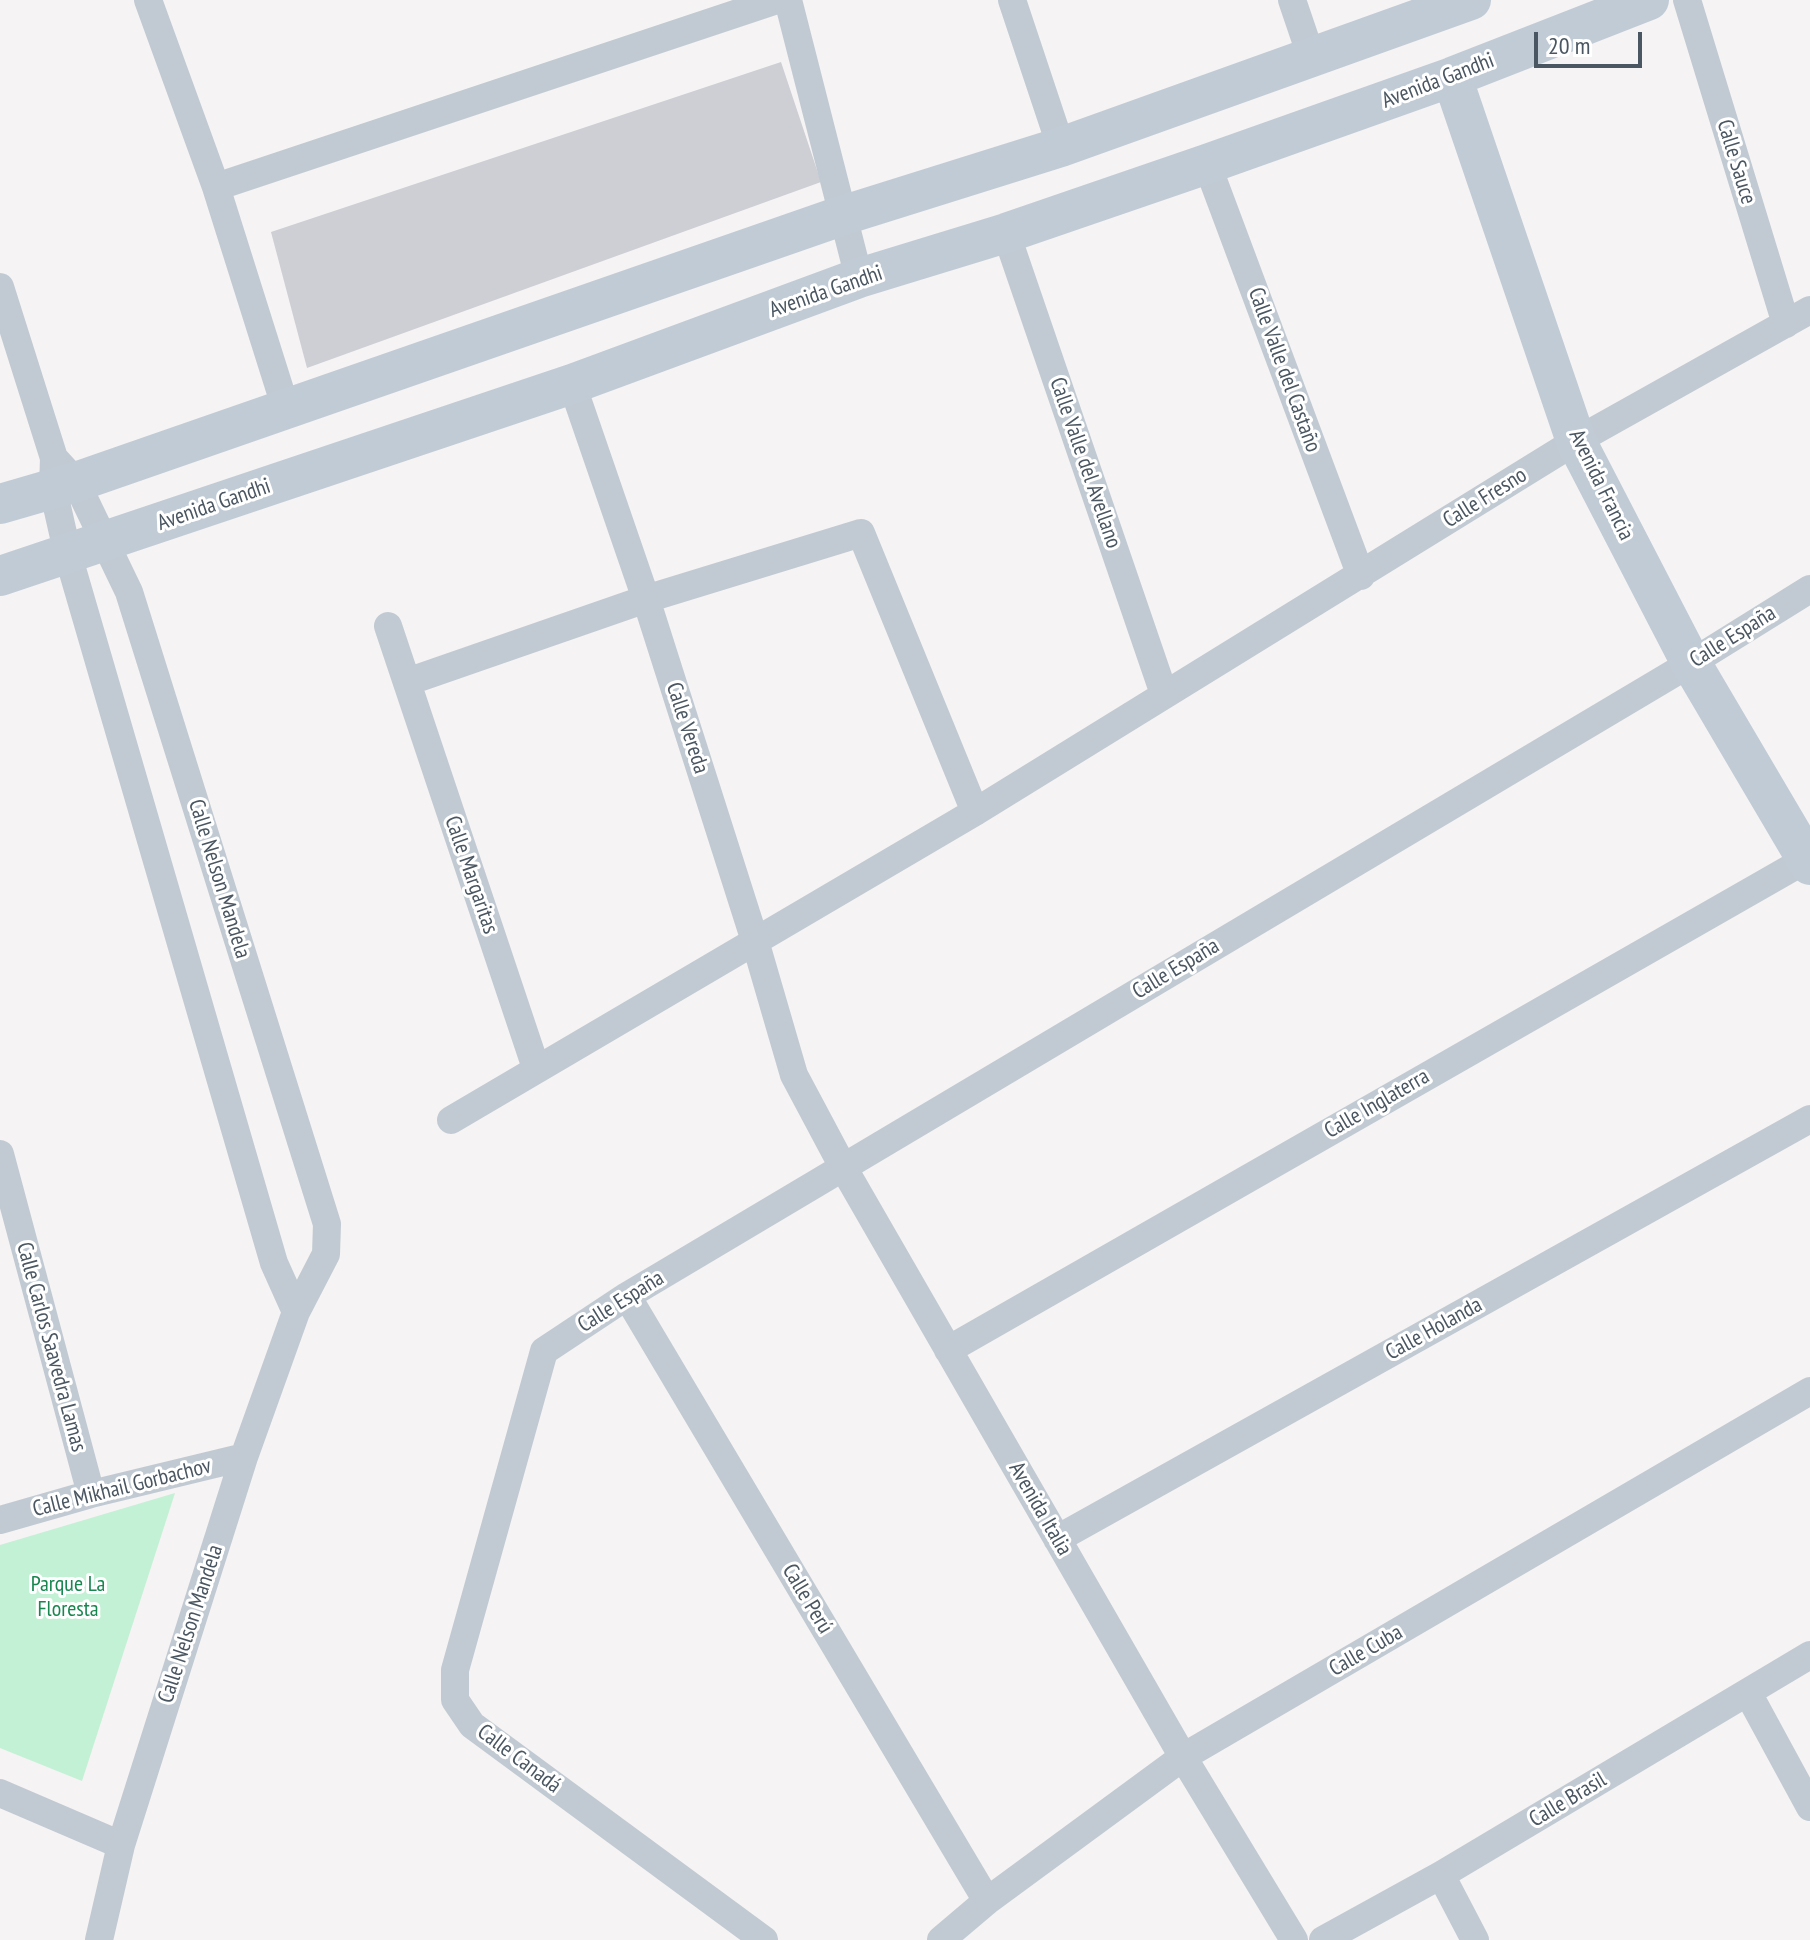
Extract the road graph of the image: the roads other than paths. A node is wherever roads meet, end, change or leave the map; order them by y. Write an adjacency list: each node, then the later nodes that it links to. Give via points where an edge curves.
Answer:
1 (148, 0): 14 (street)
2 (777, 0): 14 (street)
3 (788, 0): 15 (street)
4 (1012, 0): 12 (street)
5 (1292, 0): 10 (street)
6 (1471, 0): 10 (street)
7 (1649, 0): 9 (street, Avenida Gandhi)
8 (1687, 0): 19 (street, Calle Sauce)
9 (1561, 15): 11 (street, Avenida Gandhi)
10 (1312, 59): 12 (street)
11 (1452, 77): 13 (street, Avenida Gandhi); 22 (street, Avenida Francia)
12 (1061, 147): 15 (street)
13 (1207, 164): 16 (street, Avenida Gandhi); 28 (street, Calle Valle del Castaño)
14 (216, 187): 21 (street)
15 (841, 216): 17 (street); 21 (street)
16 (1006, 233): 17 (street, Avenida Gandhi); 34 (street, Calle Valle del Avellano)
17 (859, 278): 20 (street, Avenida Gandhi)
18 (0, 287): 23 (street, Calle Nelson Mandela)
19 (1798, 317): 22 (street, Calle Fresno)
20 (572, 384): 25 (street, Avenida Gandhi); 30 (street, Calle Vereda)
21 (286, 409): 23 (street)
22 (1576, 441): 28 (street, Calle Fresno); 32 (street, Avenida Francia)
23 (61, 476): 24 (street); 25 (street, Calle Nelson Mandela); 26 (street, Calle Nelson Mandela)
24 (0, 504)
25 (106, 542): 26 (street, Avenida Gandhi); 45 (street, Calle Nelson Mandela, via 129,592 327,1224 326,1254)
26 (68, 555): 27 (street, Avenida Gandhi); 45 (street, Calle Nelson Mandela, via 274,1263)
27 (0, 576)
28 (1361, 576): 34 (street, Calle Fresno)
29 (1810, 589): 32 (street, Calle España)
30 (646, 599): 33 (street); 35 (street, via 861,533); 37 (street, Calle Vereda)
31 (388, 626): 33 (street, Calle Margaritas)
32 (1691, 663): 36 (street, Avenida Francia); 43 (street, Calle España)
33 (407, 682): 38 (street, Calle Margaritas)
34 (1164, 694): 35 (street, Calle Fresno)
35 (975, 812): 37 (street, Calle Fresno)
36 (1808, 862): 46 (street, Calle Inglaterra)
37 (755, 941): 38 (street, Calle Fresno); 39 (street, Calle Vereda)
38 (536, 1068): 41 (street, Calle Fresno)
39 (794, 1075): 43 (street, Avenida Italia)
40 (1810, 1119): 52 (street, Calle Holanda)
41 (451, 1120)
42 (0, 1154): 50 (street, Calle Carlos Saavedra Lamas)
43 (843, 1167): 44 (street, Calle España); 46 (street, Avenida Italia)
44 (627, 1296): 47 (street, Calle España); 60 (street, Calle Perú)
45 (296, 1312): 49 (street, Calle Nelson Mandela)
46 (948, 1350): 52 (street, Avenida Italia)
47 (544, 1351): 62 (street, Calle Canadá, via 455,1670 455,1700 472,1725)
48 (1810, 1391): 55 (street, Calle Cuba)
49 (244, 1457): 50 (street, Calle Mikhail Gorbachov); 58 (street, Calle Nelson Mandela)
50 (91, 1494): 51 (street, Calle Mikhail Gorbachov)
51 (0, 1520)
52 (1057, 1539): 55 (street, Avenida Italia)
53 (1810, 1655): 54 (street, Calle Brasil)
54 (1748, 1693): 57 (street); 59 (street, Calle Brasil)
55 (1183, 1757): 60 (street, Calle Cuba); 64 (street, Avenida Italia)
56 (0, 1793): 58 (street)
57 (1810, 1807)
58 (121, 1845): 61 (street, Calle Nelson Mandela)
59 (1441, 1875): 65 (street, Calle Brasil); 66 (street)
60 (987, 1901): 63 (street, Calle Cuba)
61 (99, 1940)
62 (764, 1940)
63 (941, 1940)
64 (1294, 1940)
65 (1323, 1940)
66 (1475, 1940)

